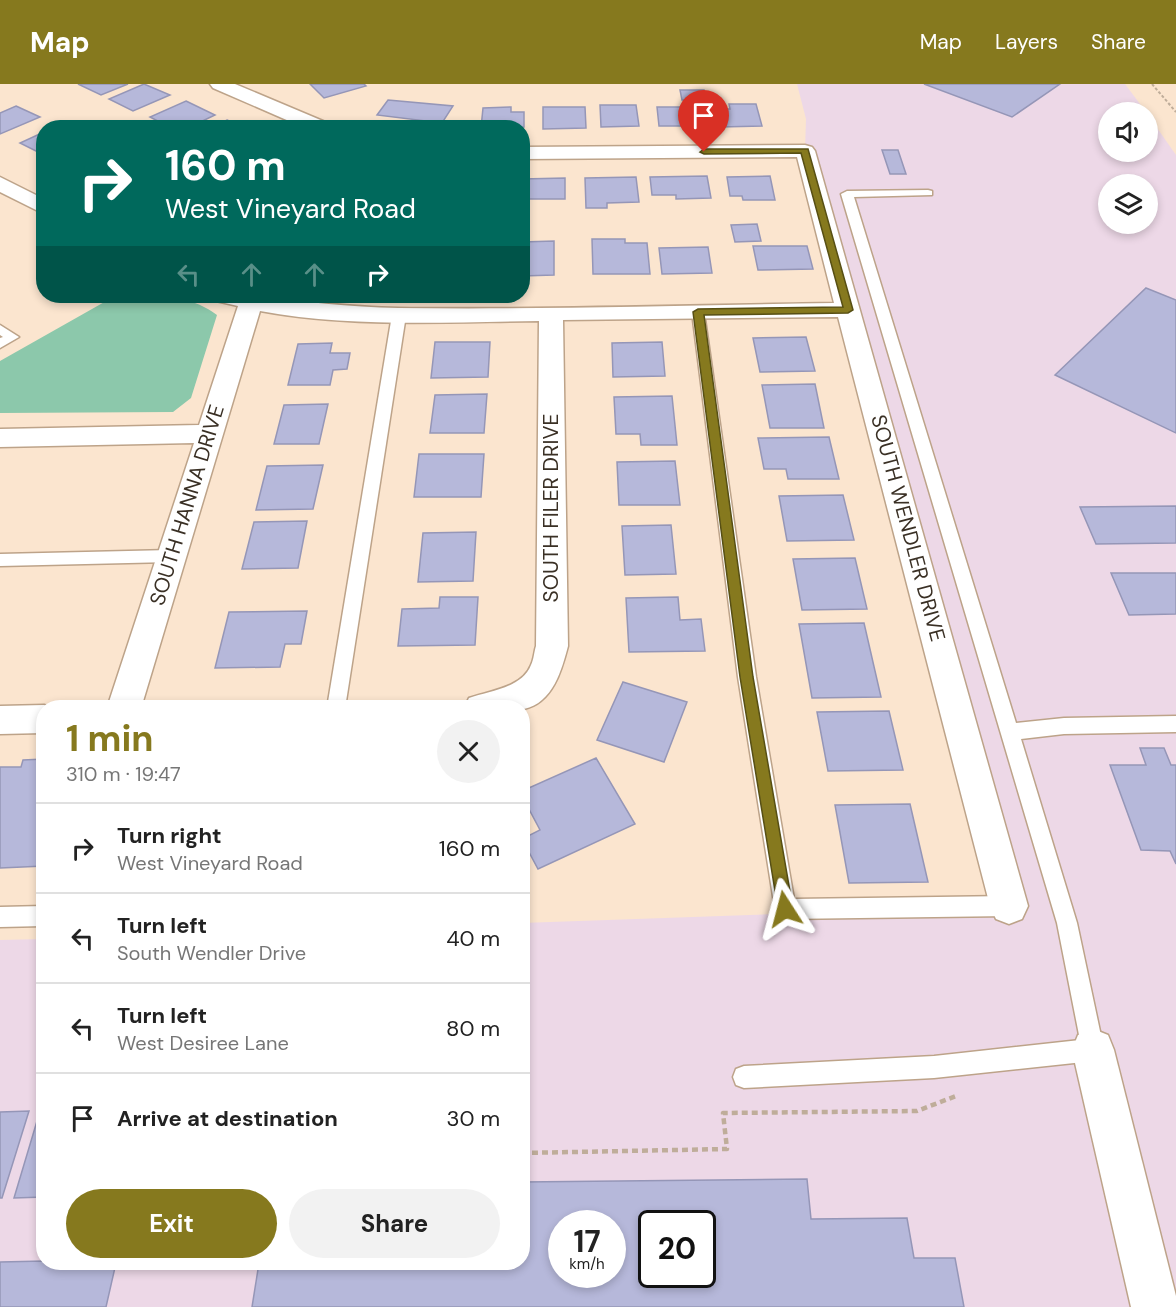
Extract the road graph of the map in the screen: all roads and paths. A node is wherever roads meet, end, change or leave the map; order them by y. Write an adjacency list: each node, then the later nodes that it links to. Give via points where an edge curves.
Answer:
1 (219, 84): 4 (street)
2 (264, 84): 4 (street)
3 (1152, 84): 5 (path)
4 (242, 94): 6 (street)
5 (1176, 112)
6 (304, 120)
7 (530, 153): 12 (street, SOUTH WENDLER DRIVE, via 805,151)
8 (0, 183): 10 (street)
9 (928, 193): 28 (lane, via 847,194)
10 (36, 203)
11 (251, 303): 15 (street); 18 (street, SOUTH HANNA DRIVE)
12 (848, 310): 13 (street); 29 (street, SOUTH WENDLER DRIVE)
13 (698, 312): 14 (street); 29 (lane, via 747,677 785,909)
14 (551, 314): 15 (street); 24 (street, SOUTH FILER DRIVE, via 552,646 545,673 525,694)
15 (399, 315): 23 (lane)
16 (0, 329): 17 (lane, via 12,337)
17 (0, 344)
18 (208, 435): 19 (street); 20 (street, SOUTH HANNA DRIVE)
19 (0, 438)
20 (171, 556): 21 (lane); 22 (street, SOUTH HANNA DRIVE)
21 (0, 560)
22 (126, 700)
23 (337, 700)
24 (510, 700)
25 (36, 719): 26 (street)
26 (0, 720)
27 (1176, 724): 28 (lane, via 1064,726)
28 (1009, 732): 32 (lane, via 1067,923)
29 (1009, 906)
30 (36, 916): 31 (lane)
31 (0, 917)
32 (1093, 1050): 33 (lane, via 934,1067); 36 (street)
33 (744, 1077)
34 (962, 1093): 35 (path, via 917,1111 723,1113 727,1149)
35 (530, 1153)
36 (1155, 1307)

